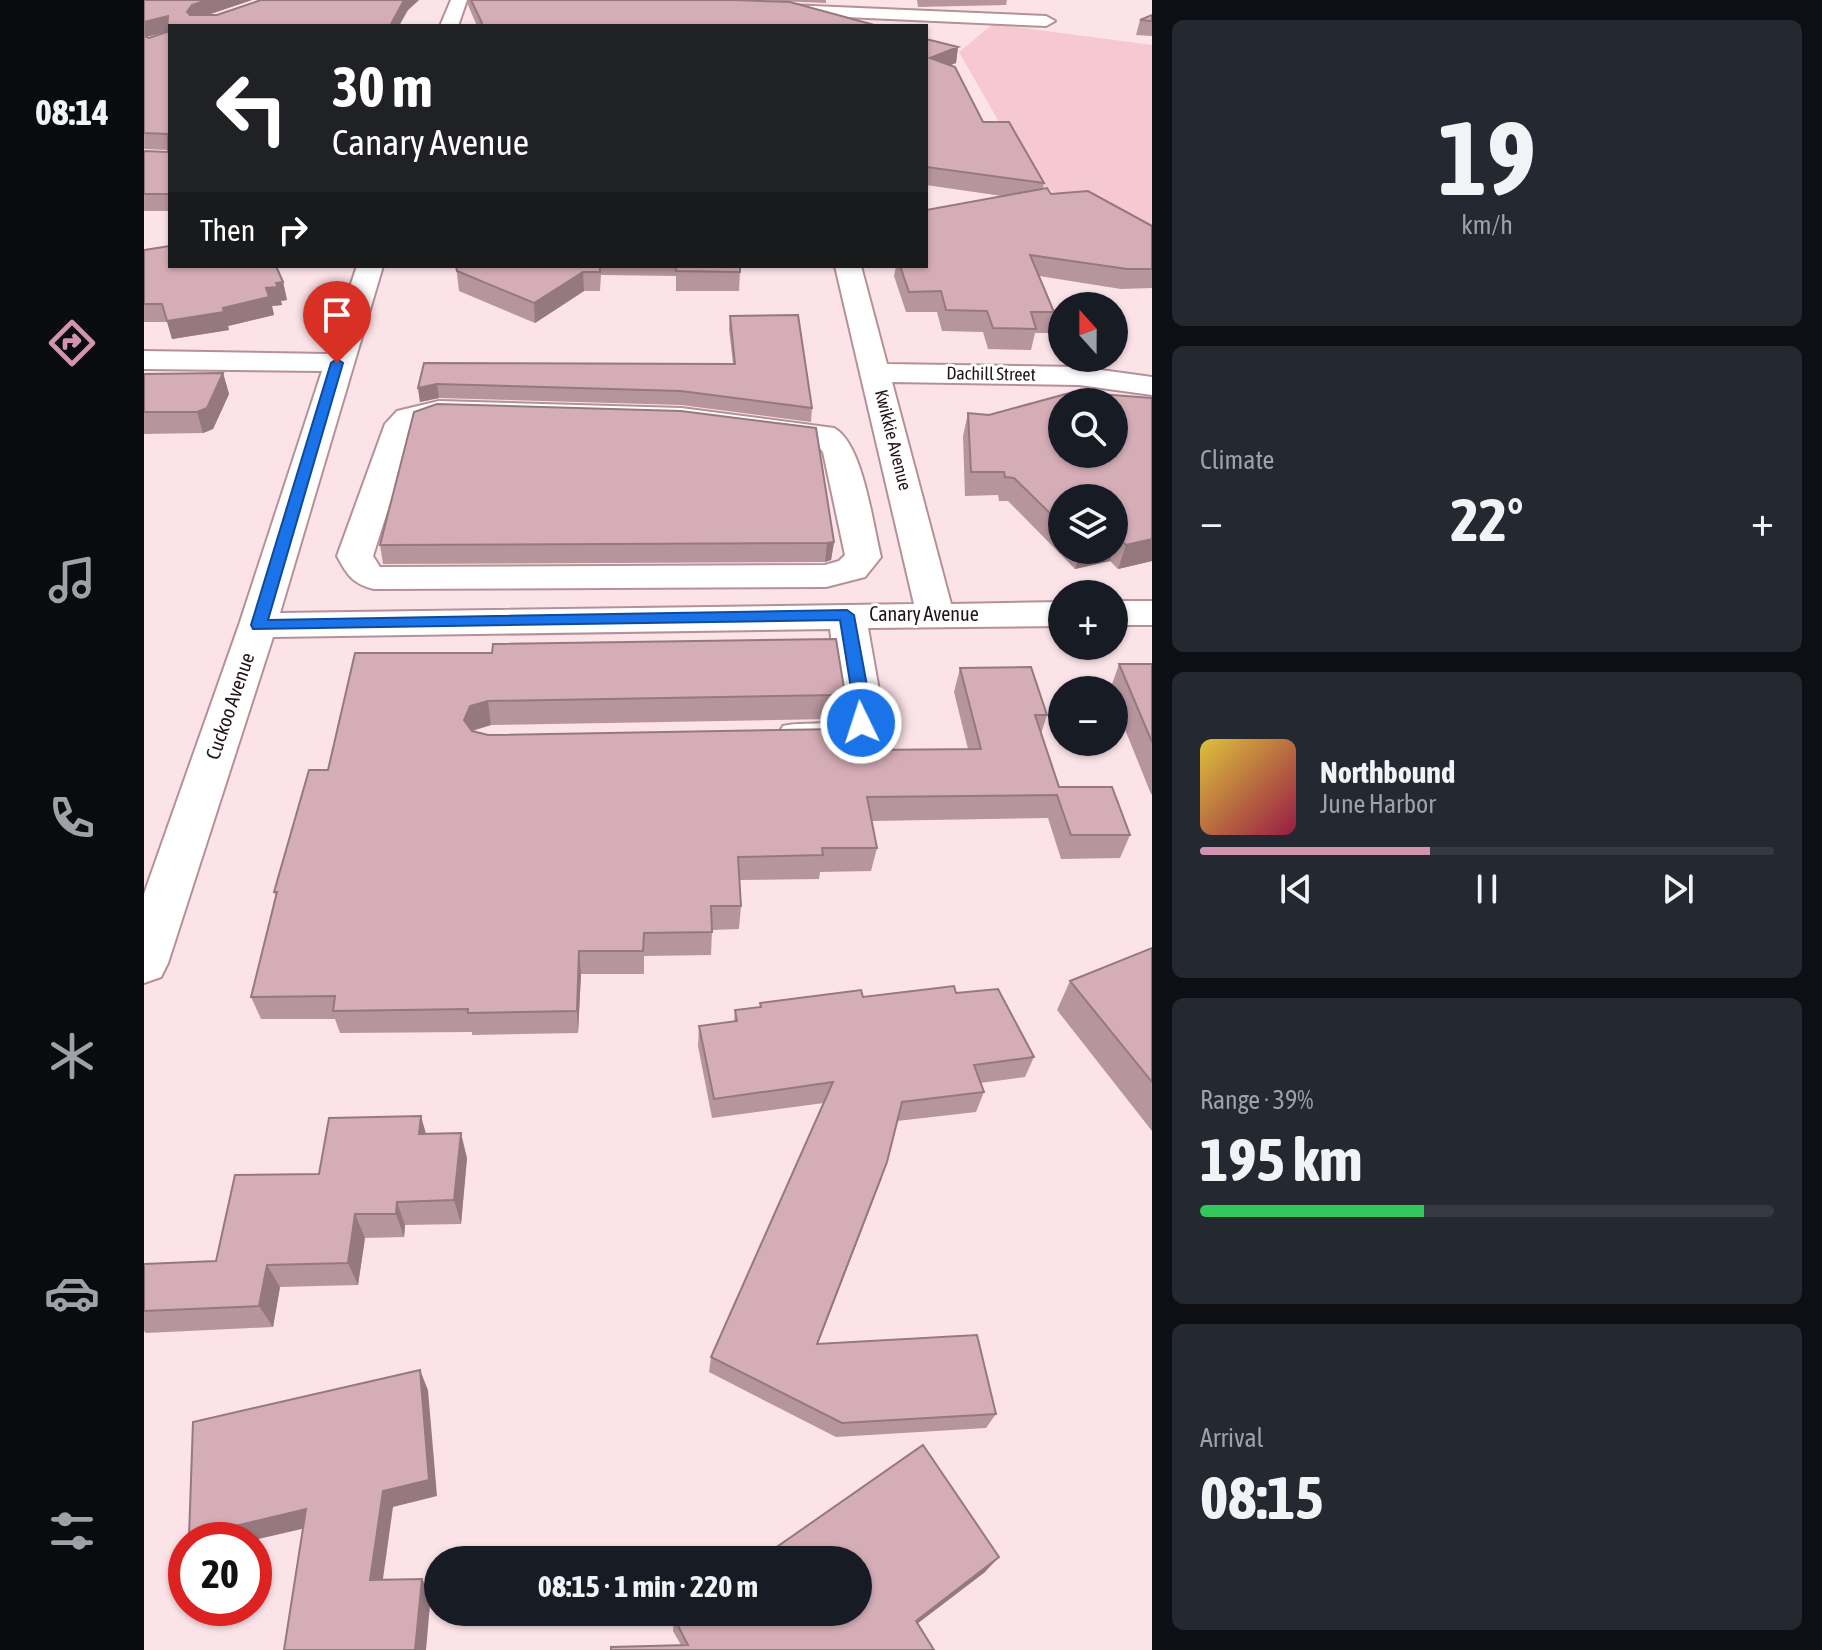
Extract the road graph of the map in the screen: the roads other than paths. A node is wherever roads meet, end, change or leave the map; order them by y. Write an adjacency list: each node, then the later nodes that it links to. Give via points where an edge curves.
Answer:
1 (459, 0): 5 (street)
2 (749, 8): 3 (street)
3 (782, 18): 4 (street)
4 (1046, 21)
5 (450, 24)
6 (369, 268): 9 (street, Cuckoo Avenue)
7 (849, 268): 10 (street, Kwikkie Avenue)
8 (144, 360): 9 (street)
9 (337, 363): 19 (street, Cuckoo Avenue)
10 (877, 373): 11 (street, Dachill Street, via 1079,376); 13 (street, Kwikkie Avenue)
11 (1152, 386)
12 (849, 494): 12 (street, via 837,446 815,433 681,417 439,410 400,424 355,556 364,573 395,580 826,576 852,569 863,557); 13 (street)
13 (906, 495): 18 (street, Kwikkie Avenue)
14 (1128, 613): 15 (street)
15 (1152, 613)
16 (1048, 614): 18 (street, Canary Avenue)
17 (847, 615): 18 (street, Canary Avenue); 19 (street, Canary Avenue); 20 (street, via 861,723 838,736)
18 (935, 615)
19 (258, 625): 21 (street, Cuckoo Avenue)
20 (769, 736)
21 (144, 963)

